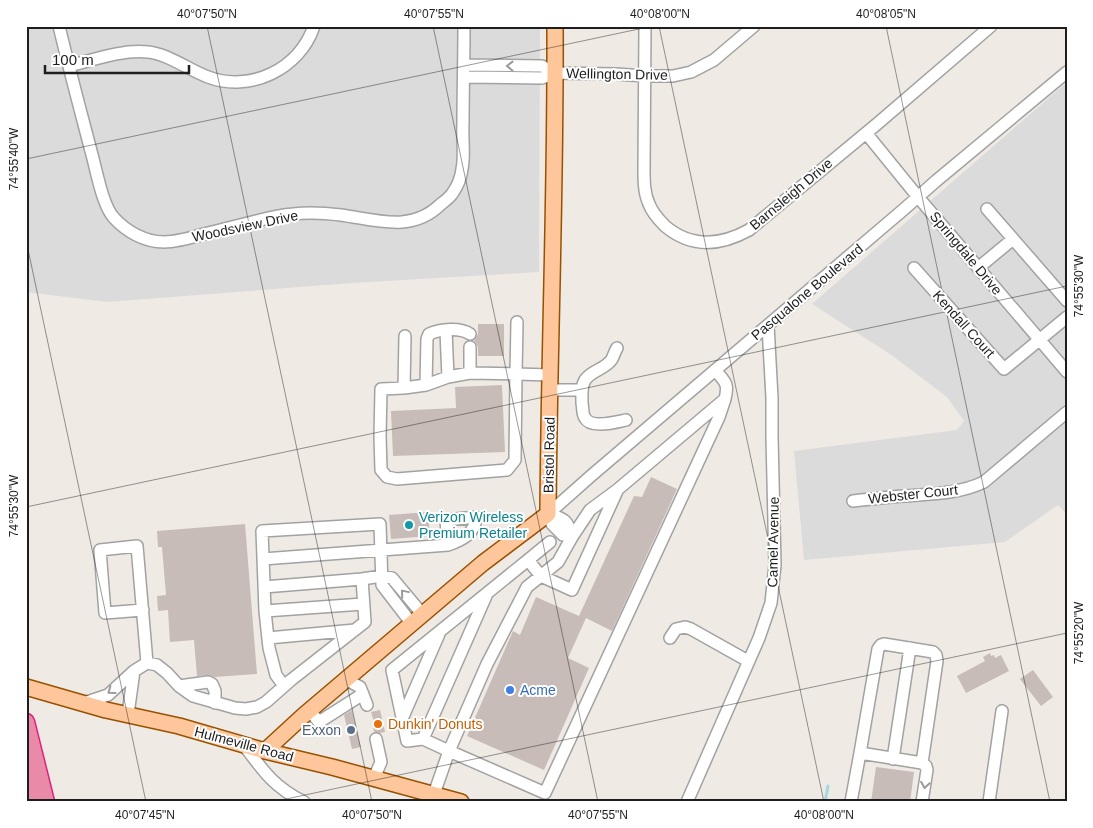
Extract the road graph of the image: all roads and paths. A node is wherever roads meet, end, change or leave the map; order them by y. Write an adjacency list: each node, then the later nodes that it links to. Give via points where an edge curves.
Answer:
1 (60, 26): 8 (street, Woodsview Drive)
2 (314, 26): 8 (street, via 311,36 287,64 249,82 209,78 176,61 146,51 121,53)
3 (464, 26): 9 (street, Woodsview Drive)
4 (555, 26): 11 (main road, Bristol Road)
5 (645, 26): 12 (street, Barnsleigh Drive)
6 (754, 26): 12 (street, Wellington Drive, via 725,52 691,72)
7 (991, 26): 13 (street, Barnsleigh Drive)
8 (69, 66): 9 (street, Woodsview Drive, via 96,172 113,217 132,233 164,242 310,212 388,223 414,221 430,214 452,193 461,176)
9 (464, 71): 11 (street, Wellington Drive, via 542,66)
10 (1067, 72): 14 (street, Pasqualone Boulevard)
11 (555, 73): 12 (street, Wellington Drive); 34 (main road, Bristol Road)
12 (645, 76): 13 (street, Barnsleigh Drive, via 645,192 659,220 687,240 718,241 749,230)
13 (866, 132): 14 (street, Springdale Drive)
14 (918, 197): 18 (street, Springdale Drive); 22 (street, Pasqualone Boulevard)
15 (988, 209): 16 (street)
16 (1013, 239): 18 (street); 19 (street)
17 (914, 268): 26 (street, Kendall Court, via 1004,370)
18 (978, 268): 26 (street, Springdale Drive)
19 (1067, 302)
20 (1067, 317): 26 (street)
21 (517, 322): 32 (street)
22 (768, 325): 29 (street, Pasqualone Boulevard); 64 (street, Camel Avenue, via 775,565 770,608)
23 (446, 331): 24 (street, via 459,330); 33 (street); 35 (street, via 436,331 427,339)
24 (470, 334)
25 (405, 336): 36 (street)
26 (1039, 340): 30 (street, Springdale Drive)
27 (470, 347): 31 (street)
28 (617, 348): 37 (street, via 606,365 586,378)
29 (715, 370): 38 (street, via 728,388); 43 (street, Pasqualone Boulevard)
30 (1067, 372)
31 (470, 373): 32 (street); 33 (street)
32 (516, 374): 34 (street); 36 (street, via 515,460 507,470 387,478 381,470 381,388)
33 (448, 377): 35 (street)
34 (550, 383): 37 (street); 43 (main road, Bristol Road)
35 (426, 385): 36 (street)
36 (404, 388)
37 (582, 390): 40 (street, via 584,418 606,424)
38 (725, 399): 41 (street); 91 (street)
39 (1067, 412): 42 (street, Webster Court, via 984,482 960,490)
40 (626, 420)
41 (618, 490): 44 (street, via 590,510); 51 (street, via 572,590)
42 (853, 501)
43 (548, 514): 44 (street, via 561,517 570,528); 58 (main road, Bristol Road, via 483,563)
44 (572, 537): 51 (street, via 558,562)
45 (550, 542): 49 (street)
46 (448, 545): 47 (street)
47 (382, 550): 48 (street); 48 (street, via 380,524 262,532); 50 (street)
48 (263, 559): 53 (street)
49 (528, 560): 51 (street); 54 (street)
50 (382, 576): 52 (street); 58 (street, via 382,584)
51 (541, 576): 84 (street, via 527,587 522,596 487,664)
52 (362, 579): 53 (street); 55 (street)
53 (264, 587): 57 (street)
54 (487, 593): 60 (street); 81 (street)
55 (363, 604): 57 (street); 59 (street, via 365,622)
56 (143, 610): 56 (street, via 137,546 100,550 106,613); 65 (street)
57 (265, 611): 61 (street)
58 (418, 619): 67 (main road, Bristol Road)
59 (355, 630): 61 (street); 69 (street)
60 (440, 632): 78 (street); 78 (street, via 392,670)
61 (268, 638): 69 (street, via 276,676)
62 (670, 638): 64 (street, via 676,629 691,628)
63 (910, 648): 85 (street, via 884,644 878,648); 86 (street); 87 (street, via 933,652 937,661)
64 (748, 661): 96 (street, Camel Avenue)
65 (147, 663): 66 (street); 68 (street, via 157,665)
66 (134, 671): 72 (street, one-way to 72, via 108,695); 77 (street)
67 (347, 680): 71 (street, via 360,687); 75 (main road, Bristol Road)
68 (179, 686): 73 (street, via 193,696); 73 (street, via 208,682 215,691)
69 (284, 686): 73 (street, via 257,707 235,708)
70 (33, 689): 72 (main road, Hulmeville Road)
71 (363, 694): 74 (street); 75 (street, via 319,722)
72 (84, 703): 77 (main road, Hulmeville Road)
73 (215, 703)
74 (367, 705)
75 (310, 711): 83 (main road, Bristol Road)
76 (1002, 711): 99 (street)
77 (128, 714): 82 (main road, Hulmeville Road)
78 (402, 719): 81 (street, via 407,741)
79 (26, 722): 93 (highway)
80 (376, 739): 89 (street, via 381,762)
81 (423, 739): 84 (street)
82 (244, 745): 83 (main road, Hulmeville Road); 94 (street, via 276,785)
83 (265, 751): 89 (main road, Hulmeville Road)
84 (450, 751): 90 (street); 91 (street)
85 (860, 754): 86 (street); 97 (street)
86 (893, 759): 87 (street)
87 (922, 763): 98 (street, one-way to 98, via 927,770)
88 (26, 774): 92 (highway)
89 (374, 778): 90 (main road, Hulmeville Road)
90 (434, 794): 95 (main road, Hulmeville Road)
91 (544, 797)
92 (33, 802)
93 (46, 802)
94 (304, 802)
95 (462, 802)
96 (687, 802)
97 (851, 802)
98 (922, 802)
99 (989, 802)

